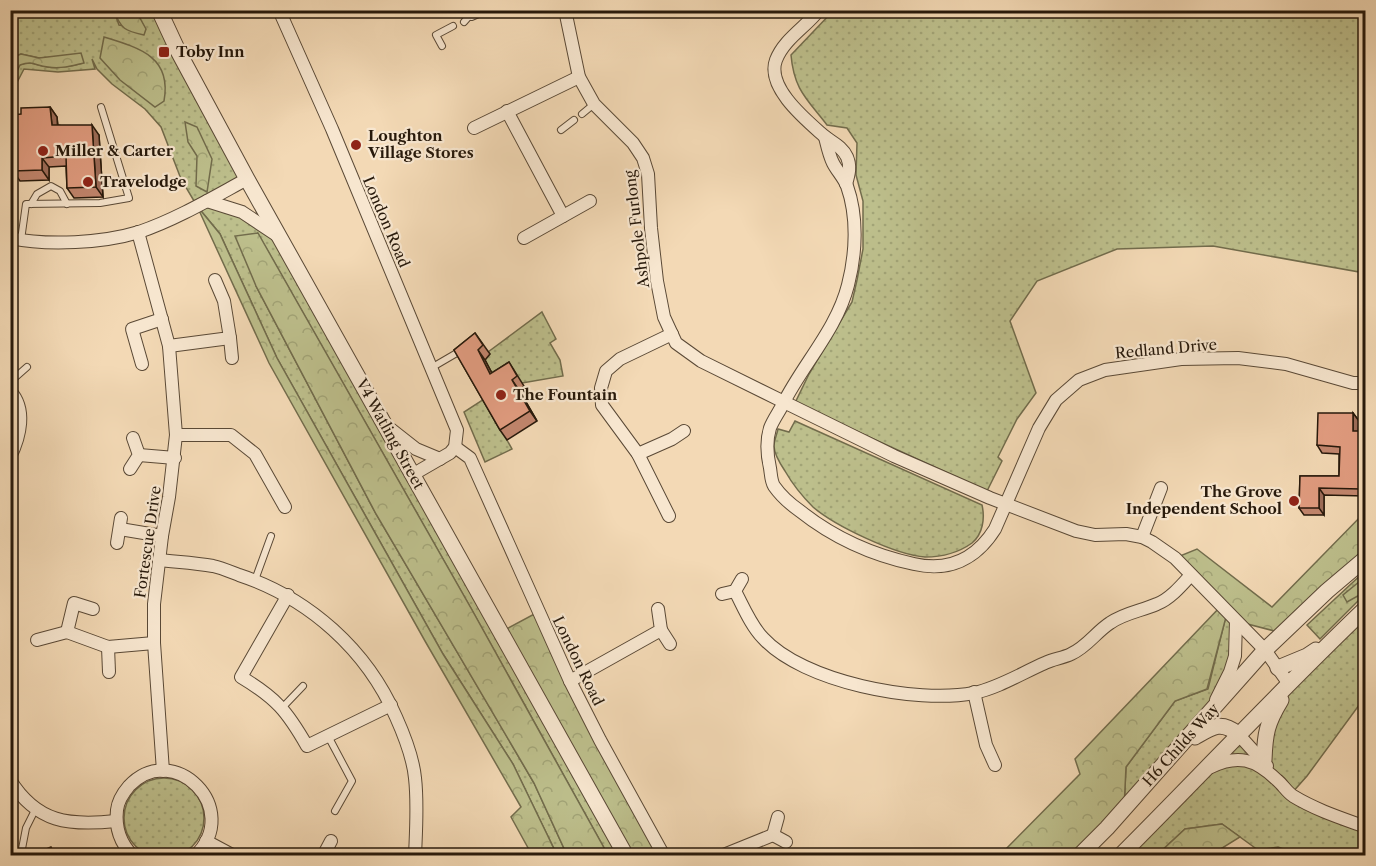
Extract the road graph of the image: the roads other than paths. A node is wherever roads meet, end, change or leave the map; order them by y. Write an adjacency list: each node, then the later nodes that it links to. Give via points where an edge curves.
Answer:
1 (159, 10): 15 (street, V4 Watling Street)
2 (279, 10): 34 (street, London Road)
3 (566, 10): 7 (street, Ashpole Furlong)
4 (819, 10): 38 (street, via 781,51 775,68 786,98 846,156 854,231 843,300)
5 (453, 26): 6 (lane, via 436,34)
6 (442, 46)
7 (579, 77): 8 (street, Ashpole Furlong); 10 (street)
8 (594, 104): 11 (lane); 27 (street, Ashpole Furlong, via 633,143 648,174 657,281 664,317)
9 (101, 107): 19 (lane, via 129,198)
10 (507, 111): 13 (street); 20 (street)
11 (582, 114)
12 (574, 120): 14 (lane)
13 (474, 128)
14 (561, 130)
15 (247, 179): 16 (street); 22 (street, V4 Watling Street)
16 (207, 201): 21 (street); 22 (street, via 242,212)
17 (590, 201): 20 (street)
18 (31, 204): 19 (lane); 19 (lane, via 37,194 51,186); 24 (lane, via 26,204)
19 (67, 204)
20 (562, 216): 23 (street)
21 (138, 232): 24 (street, via 64,243); 26 (street, Fortescue Drive)
22 (279, 237): 39 (street, V4 Watling Street)
23 (524, 237)
24 (16, 239)
25 (215, 280): 28 (street, via 224,301)
26 (162, 319): 29 (street, Fortescue Drive); 32 (street, via 132,329)
27 (672, 334): 38 (street, Ashpole Furlong, via 676,343 701,361); 44 (street, via 620,359 606,371 600,388 602,405)
28 (230, 338): 29 (street); 31 (street)
29 (169, 346): 41 (street, Fortescue Drive)
30 (455, 354): 34 (lane)
31 (232, 358)
32 (142, 364)
33 (27, 367): 35 (lane)
34 (431, 369): 43 (street, London Road, via 458,430)
35 (10, 382)
36 (1365, 382): 52 (street, Redland Drive, via 1286,364 1238,358 1181,359 1105,370 1079,380 1056,400)
37 (10, 391): 46 (street, via 21,415)
38 (784, 402): 52 (street, Ashpole Furlong); 52 (street, via 770,427 767,453 772,484 813,522 857,547 924,566 951,564 975,553 986,542)
39 (384, 424): 48 (street, via 416,449); 50 (street, V4 Watling Street)
40 (684, 431): 44 (street)
41 (176, 435): 47 (street, Fortescue Drive); 53 (street, via 231,435 255,454)
42 (133, 438): 45 (street)
43 (455, 447): 48 (street); 81 (street, London Road, via 470,458)
44 (638, 454): 54 (street)
45 (139, 455): 47 (street); 49 (street)
46 (10, 457)
47 (175, 458): 55 (street, Fortescue Drive)
48 (440, 459): 50 (street)
49 (130, 469)
50 (412, 475): 112 (street, V4 Watling Street)
51 (1161, 488): 57 (street)
52 (1005, 504): 57 (street, Ashpole Furlong, via 1076,531)
53 (285, 507)
54 (669, 516)
55 (162, 536): 58 (street, via 120,524); 60 (street, Fortescue Drive)
56 (271, 536): 63 (lane)
57 (1142, 537): 61 (street, Ashpole Furlong, via 1164,549)
58 (117, 543)
59 (1365, 558): 77 (street, H6 Childs Way)
60 (159, 560): 63 (street, via 215,567); 74 (street, Fortescue Drive)
61 (1191, 575): 70 (street, Ashpole Furlong); 84 (street, via 1159,604 1110,623 1070,655)
62 (742, 579): 64 (street)
63 (255, 580): 66 (street)
64 (735, 591): 65 (street); 84 (street, via 761,637 808,667 884,691 930,696)
65 (722, 594)
66 (288, 595): 85 (street, via 350,645); 86 (street, via 241,677 268,693)
67 (1365, 608): 78 (street)
68 (93, 609): 72 (street, via 74,603)
69 (658, 609): 71 (street)
70 (1236, 621): 77 (street, Ashpole Furlong); 87 (street, via 1235,656)
71 (661, 630): 75 (street); 81 (street)
72 (67, 632): 73 (street); 76 (street)
73 (37, 640)
74 (154, 644): 76 (street); 94 (street, Fortescue Drive)
75 (670, 645)
76 (108, 647): 80 (street)
77 (1265, 650): 79 (street, Ashpole Furlong); 87 (street, H6 Childs Way)
78 (1309, 658): 79 (street); 82 (street)
79 (1278, 668): 82 (street, Ashpole Furlong)
80 (109, 672)
81 (570, 681): 113 (street, London Road)
82 (1289, 684): 88 (street); 91 (street, via 1268,722)
83 (303, 686): 86 (lane)
84 (974, 693): 92 (street, via 986,745)
85 (391, 705): 89 (street); 111 (street, via 415,776)
86 (282, 708): 89 (street, via 308,746)
87 (1210, 713): 90 (street, H6 Childs Way)
88 (1238, 734): 90 (street, via 1230,727 1209,728); 91 (street); 93 (street)
89 (328, 736): 98 (lane, via 352,781)
90 (1180, 747): 115 (street, H6 Childs Way)
91 (1264, 760): 95 (street)
92 (995, 765)
93 (1207, 769): 95 (street, via 1239,759 1256,764); 116 (street)
94 (163, 771): 100 (street, via 148,773 123,792); 103 (street, via 179,773 194,781 205,794 212,826)
95 (1276, 779): 101 (street, via 1291,795)
96 (10, 780): 97 (street)
97 (35, 810): 100 (street, via 79,824); 106 (lane, via 26,828)
98 (335, 811)
99 (778, 817): 102 (street)
100 (116, 821): 107 (street, via 119,836)
101 (1365, 827)
102 (773, 835): 105 (street); 114 (street)
103 (206, 842): 108 (street); 109 (street)
104 (331, 842): 110 (street)
105 (786, 842)
106 (21, 854)
107 (133, 855)
108 (195, 855)
109 (234, 855)
110 (323, 855)
111 (415, 855)
112 (626, 855)
113 (664, 855)
114 (721, 855)
115 (1078, 855)
116 (1120, 855)

